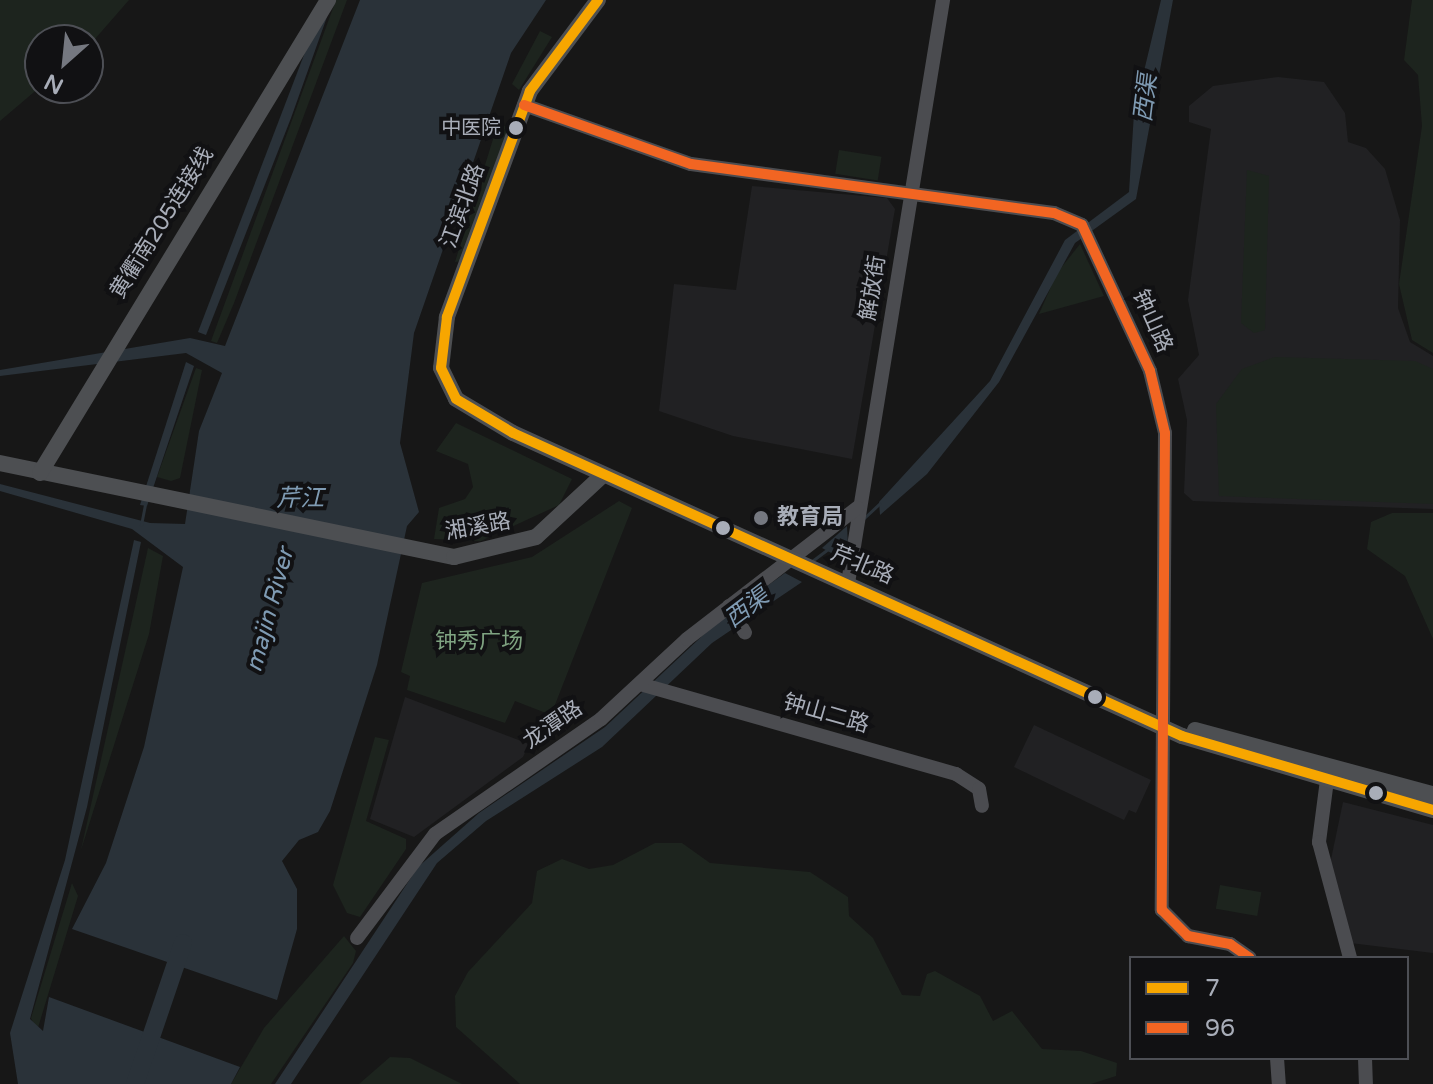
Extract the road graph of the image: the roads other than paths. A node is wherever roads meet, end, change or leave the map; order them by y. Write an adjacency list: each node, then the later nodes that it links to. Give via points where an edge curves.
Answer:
1 (328, 0): 8 (main road, 黄衢南205连接线)
2 (598, 0): 4 (main road, 江滨北路, via 551,56)
3 (943, 0): 5 (street, 解放街)
4 (524, 105): 5 (street, 钟山路, via 691,164); 6 (main road, 江滨北路, via 447,317 441,368)
5 (909, 194): 10 (street, 解放街); 16 (street, 钟山路, via 1061,214 1091,240 1161,407)
6 (456, 399): 9 (main road, 芹北路)
7 (0, 463): 8 (main road)
8 (40, 473): 9 (main road, 湘溪路, via 430,556 480,554 536,537)
9 (603, 475): 11 (main road, 芹北路)
10 (857, 508): 11 (street, 龙潭路); 12 (street, 解放街)
11 (789, 558): 12 (main road, 芹北路); 13 (street, 龙潭路)
12 (848, 583): 16 (main road, 芹北路)
13 (729, 606): 14 (street); 15 (street, 龙潭路)
14 (745, 633)
15 (640, 684): 20 (street, 钟山二路, via 956,774 979,789); 22 (street, 龙潭路, via 435,834)
16 (1165, 726): 17 (main road, 芹北路); 18 (main road, 芹北路); 23 (street, 钟山路, via 1162,910 1188,936 1230,944)
17 (1327, 780): 18 (main road, 芹北路); 24 (street, via 1319,842)
18 (1362, 782): 19 (main road, 芹北路); 21 (main road, 芹北路)
19 (1433, 794)
20 (982, 806)
21 (1433, 810)
22 (357, 938)
23 (1247, 956)
24 (1349, 956)
25 (1277, 1060): 27 (street)
26 (1365, 1060): 28 (street)
27 (1279, 1084)
28 (1366, 1084)

